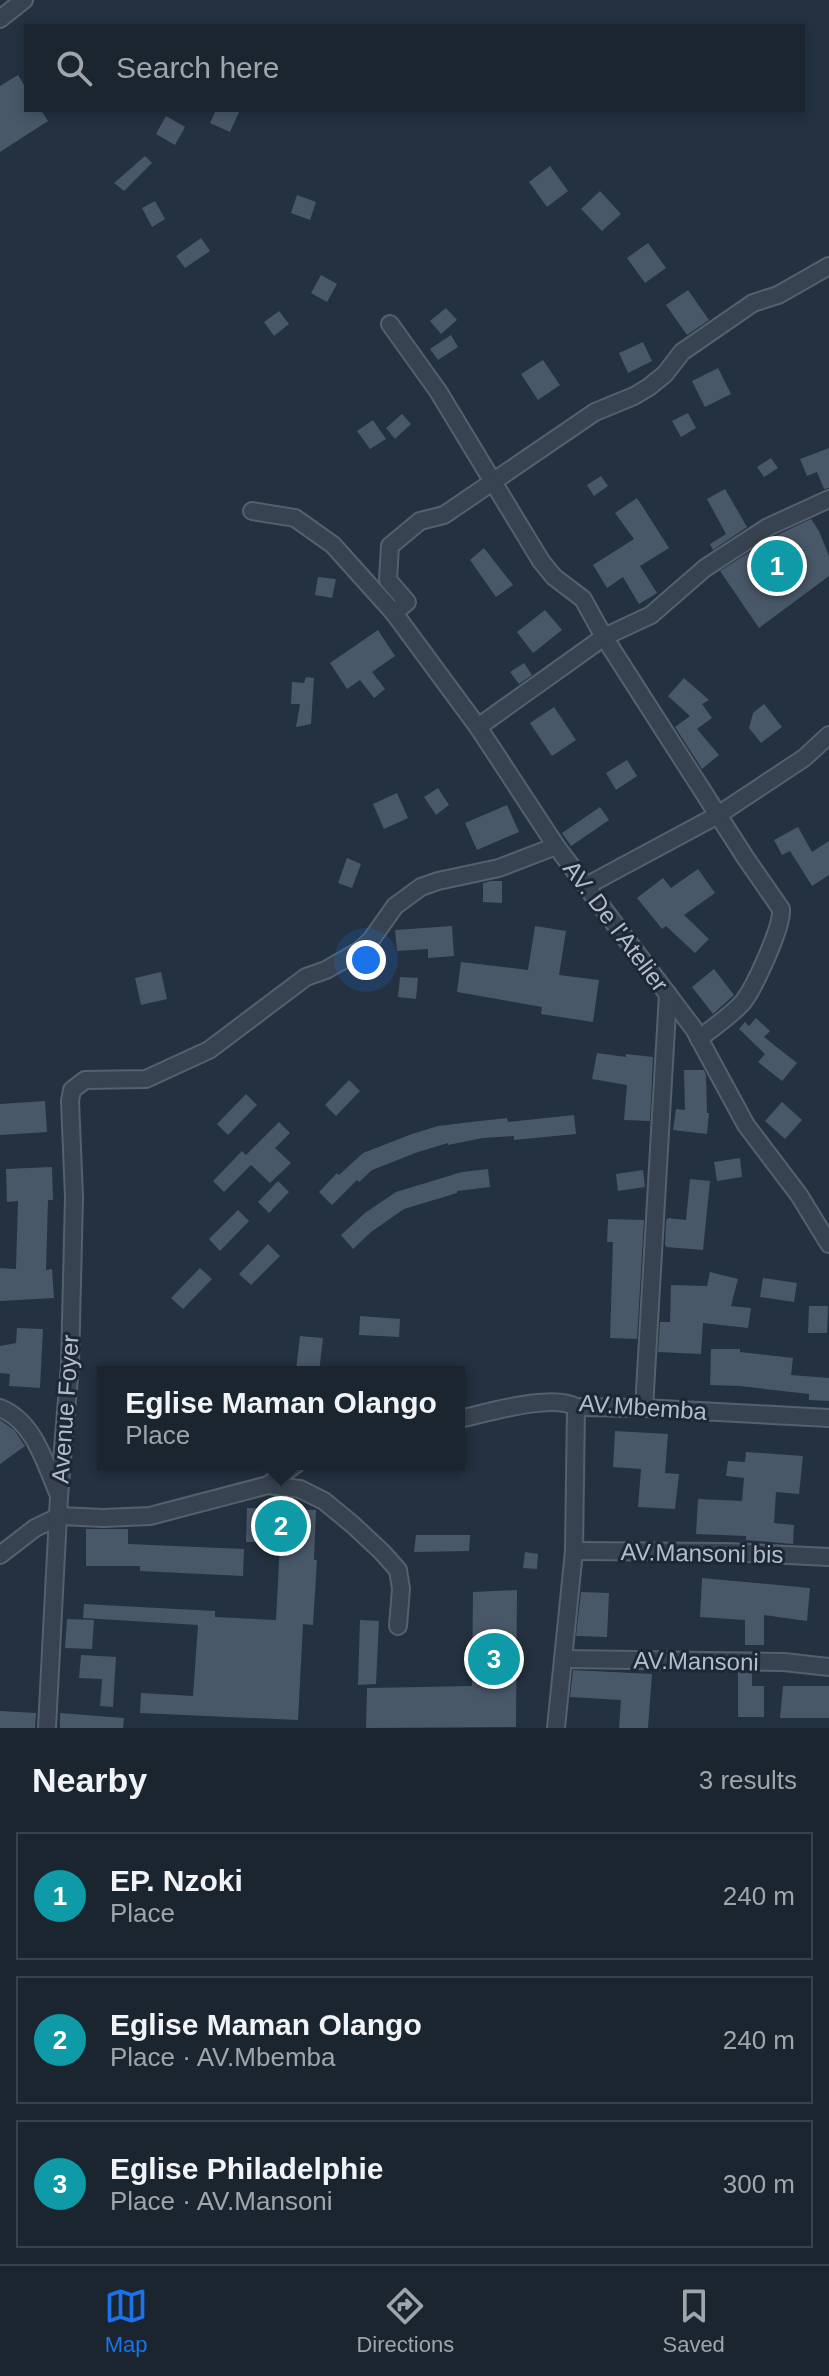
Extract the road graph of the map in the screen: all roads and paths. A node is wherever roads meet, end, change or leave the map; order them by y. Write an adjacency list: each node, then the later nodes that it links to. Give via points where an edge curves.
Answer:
1 (24, 0): 2 (street)
2 (0, 19)
3 (829, 266): 5 (street, via 753,303 682,352 649,387 595,412)
4 (390, 324): 5 (street)
5 (494, 483): 8 (street, via 444,515 420,521 390,546 388,580 407,602); 9 (street, via 541,561 583,599)
6 (829, 499): 9 (street, via 768,527 705,568 651,615)
7 (252, 511): 8 (street, AV. De l'Atelier, via 295,518 333,545)
8 (394, 613): 10 (street, AV. De l'Atelier)
9 (604, 637): 10 (street); 12 (street)
10 (478, 727): 13 (street, AV. De l'Atelier)
11 (829, 735): 12 (street, via 804,758)
12 (718, 815): 14 (street); 16 (street, via 782,913 743,1002)
13 (556, 846): 14 (street, AV. De l'Atelier); 25 (street, Avenue Foyer, via 499,868 421,887 395,906 359,951 306,977 209,1050 146,1079 85,1080 72,1090 70,1364)
14 (586, 886): 15 (street, AV. De l'Atelier)
15 (668, 994): 16 (street, AV. De l'Atelier); 20 (street)
16 (699, 1039): 17 (street, AV. De l'Atelier, via 746,1125)
17 (829, 1244)
18 (576, 1407): 20 (street, AV.Mbemba); 21 (street, AV.Mbemba, via 551,1401); 27 (street)
19 (0, 1408): 25 (street, via 30,1433)
20 (644, 1408): 22 (street, AV.Mbemba)
21 (465, 1418)
22 (829, 1418)
23 (288, 1470): 24 (street)
24 (268, 1485): 26 (street, via 150,1516); 30 (street, via 300,1489 324,1501 382,1552 398,1570)
25 (59, 1496): 26 (street, Avenue Foyer)
26 (60, 1516): 28 (street); 33 (street, Avenue Foyer)
27 (574, 1551): 29 (street, AV.Mansoni bis); 31 (street)
28 (0, 1555)
29 (829, 1557)
30 (398, 1626)
31 (563, 1659): 32 (street, AV.Mansoni); 34 (street)
32 (829, 1667)
33 (47, 1728)
34 (556, 1728)

